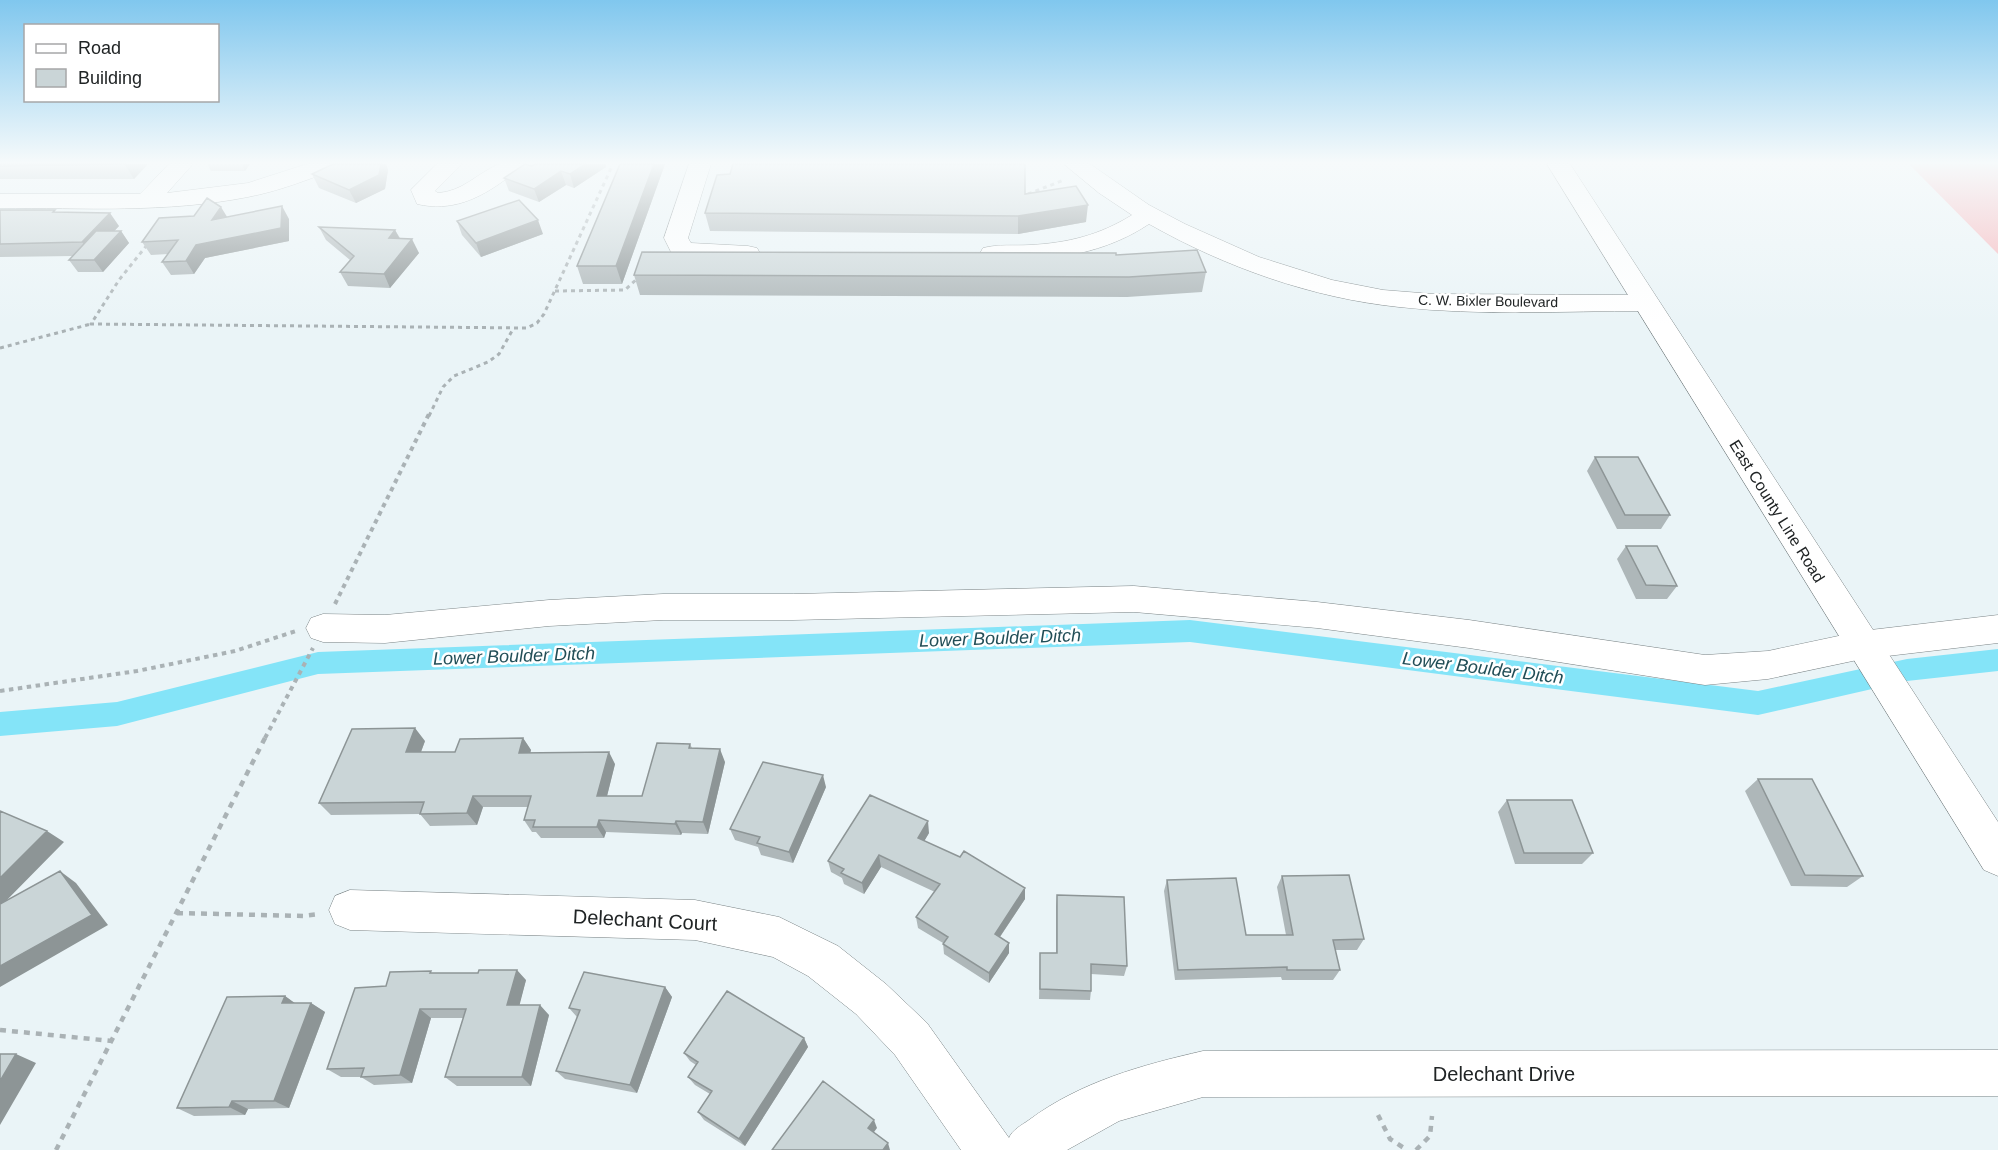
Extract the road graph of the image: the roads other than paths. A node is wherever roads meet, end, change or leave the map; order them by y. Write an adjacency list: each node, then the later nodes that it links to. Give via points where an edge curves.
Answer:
1 (683, 218): 5 (street, via 676,238 681,249)
2 (1144, 218): 6 (street, via 1113,236 1077,247 1035,253)
3 (1153, 218): 7 (street, C. W. Bixler Boulevard, via 1224,252 1293,277 1368,295 1437,302)
4 (1591, 218): 7 (street, East County Line Road)
5 (775, 253)
6 (971, 253)
7 (1644, 303): 10 (street, East County Line Road)
8 (323, 628): 10 (street, via 385,629 663,606 1134,599 1317,615 1705,670 1768,665)
9 (1998, 629): 10 (street)
10 (1863, 646): 11 (street, East County Line Road)
11 (1998, 856)
12 (350, 910): 14 (street, Delechant Court, via 696,920 779,938 823,961 871,999 911,1039)
13 (1998, 1073): 15 (street, Delechant Drive, via 1203,1074 1147,1086 1102,1102 1054,1129)
14 (990, 1150)
15 (1028, 1150)

